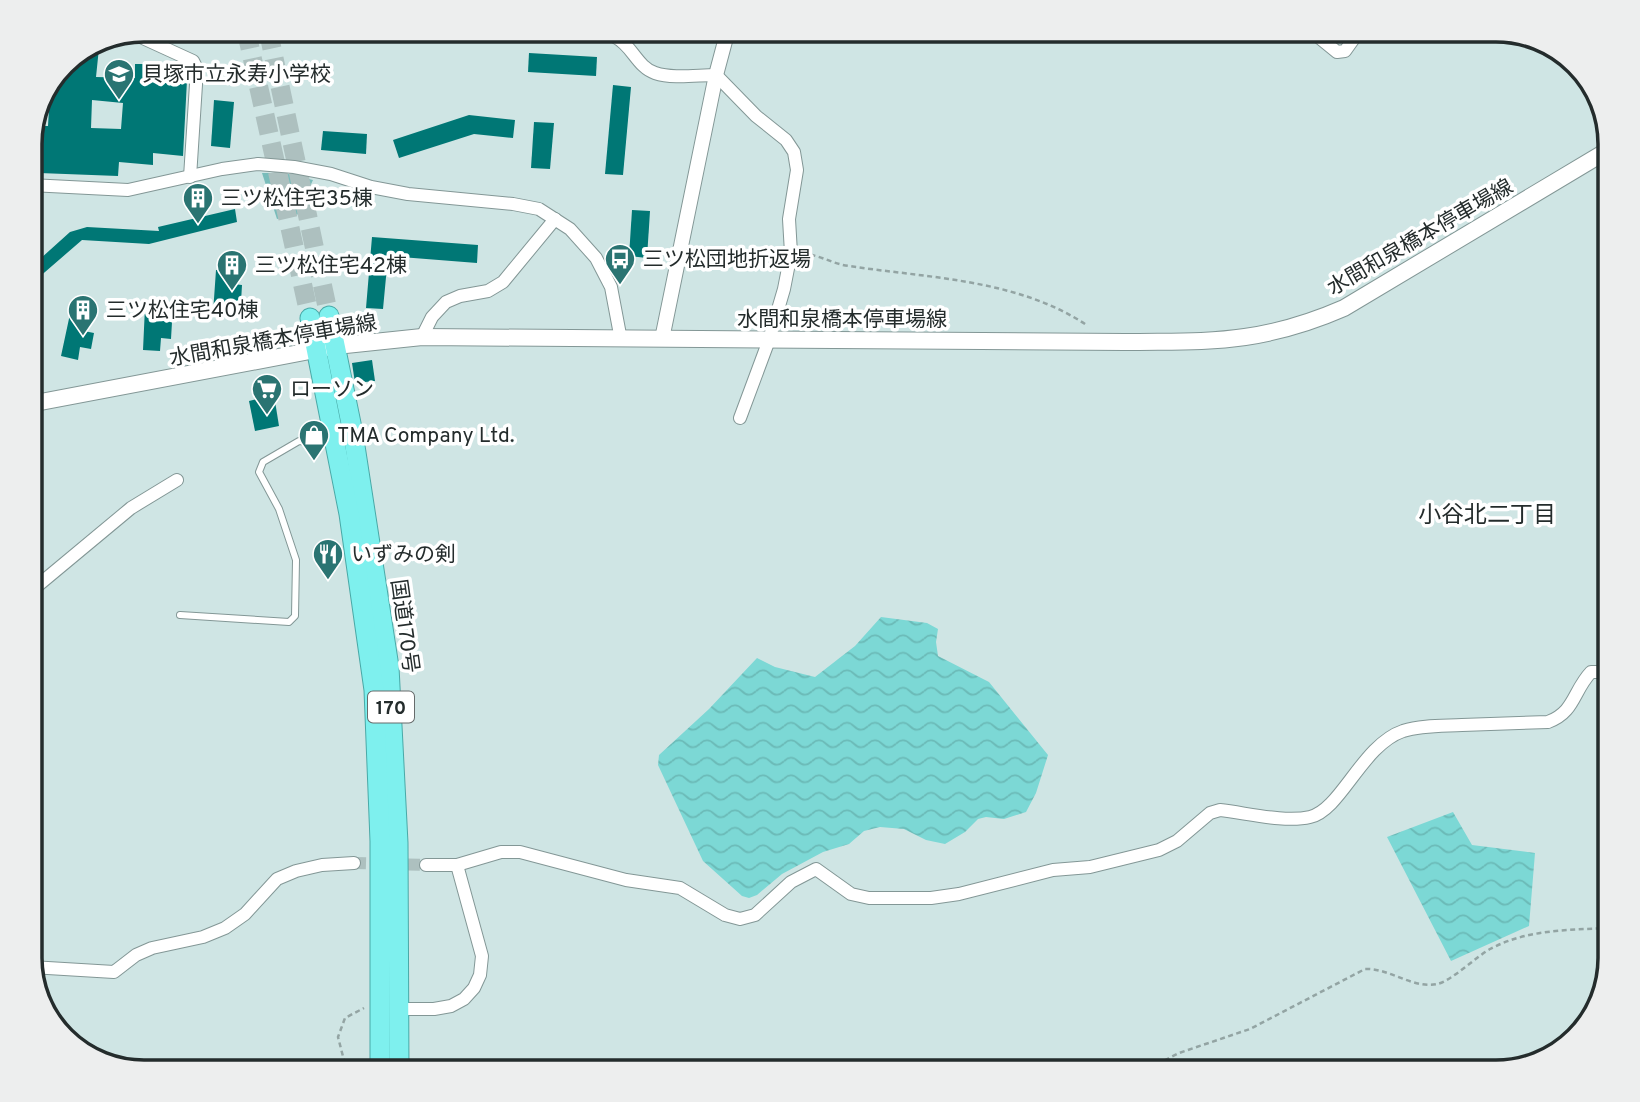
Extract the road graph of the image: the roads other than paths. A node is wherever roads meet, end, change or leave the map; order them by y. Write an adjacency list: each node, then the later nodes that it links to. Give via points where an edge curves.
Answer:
1 (151, 42): 8 (street, via 193,61 198,69)
2 (622, 42): 6 (street, via 654,73)
3 (725, 42): 6 (street)
4 (1325, 42): 5 (street, via 1337,52 1345,51)
5 (1351, 42)
6 (716, 75): 13 (street); 15 (street, via 794,152 797,170 789,219 791,253)
7 (1598, 156): 15 (main road, 水間和泉橋本停車場線, via 1344,308 1270,333 1207,341)
8 (190, 177): 9 (street, via 128,190); 10 (street, via 258,164 293,167 408,194 539,209)
9 (42, 186)
10 (555, 219): 12 (street, via 503,282 488,291 446,302); 14 (street, via 596,258 611,287)
11 (320, 317): 16 (highway, 国道170号 / 170)
12 (422, 337): 14 (main road, 水間和泉橋本停車場線); 16 (main road, 水間和泉橋本停車場線)
13 (662, 339): 14 (main road, 水間和泉橋本停車場線); 15 (main road, 水間和泉橋本停車場線)
14 (621, 340)
15 (769, 340): 18 (street)
16 (327, 348): 17 (main road, 水間和泉橋本停車場線); 19 (highway, 国道170号 / 170); 28 (highway, 国道170号 / 170, via 353,433 389,667 398,843)
17 (42, 402)
18 (740, 418)
19 (335, 443): 22 (lane, via 299,441 262,463 259,472 279,509 296,560 295,616 289,622); 28 (highway, 国道170号 / 170, via 374,690)
20 (177, 480): 21 (street, via 131,508)
21 (42, 582)
22 (180, 615)
23 (1598, 673): 26 (street, via 1582,681 1571,706 1548,722 1428,726 1383,741 1331,804 1314,816 1297,819 1220,810 1158,850 958,894 869,898 851,894 816,869 791,882 755,915 740,919 680,888 626,880 520,852 501,852)
24 (354, 863): 27 (street, via 322,864 277,879 245,914 225,928 152,948 114,972)
25 (426, 865): 26 (street)
26 (457, 865): 28 (street, via 482,956 474,988 451,1006)
27 (42, 968)
28 (390, 1008): 29 (highway, 国道170号 / 170); 30 (highway, 国道170号 / 170)
29 (382, 1060)
30 (397, 1060)

